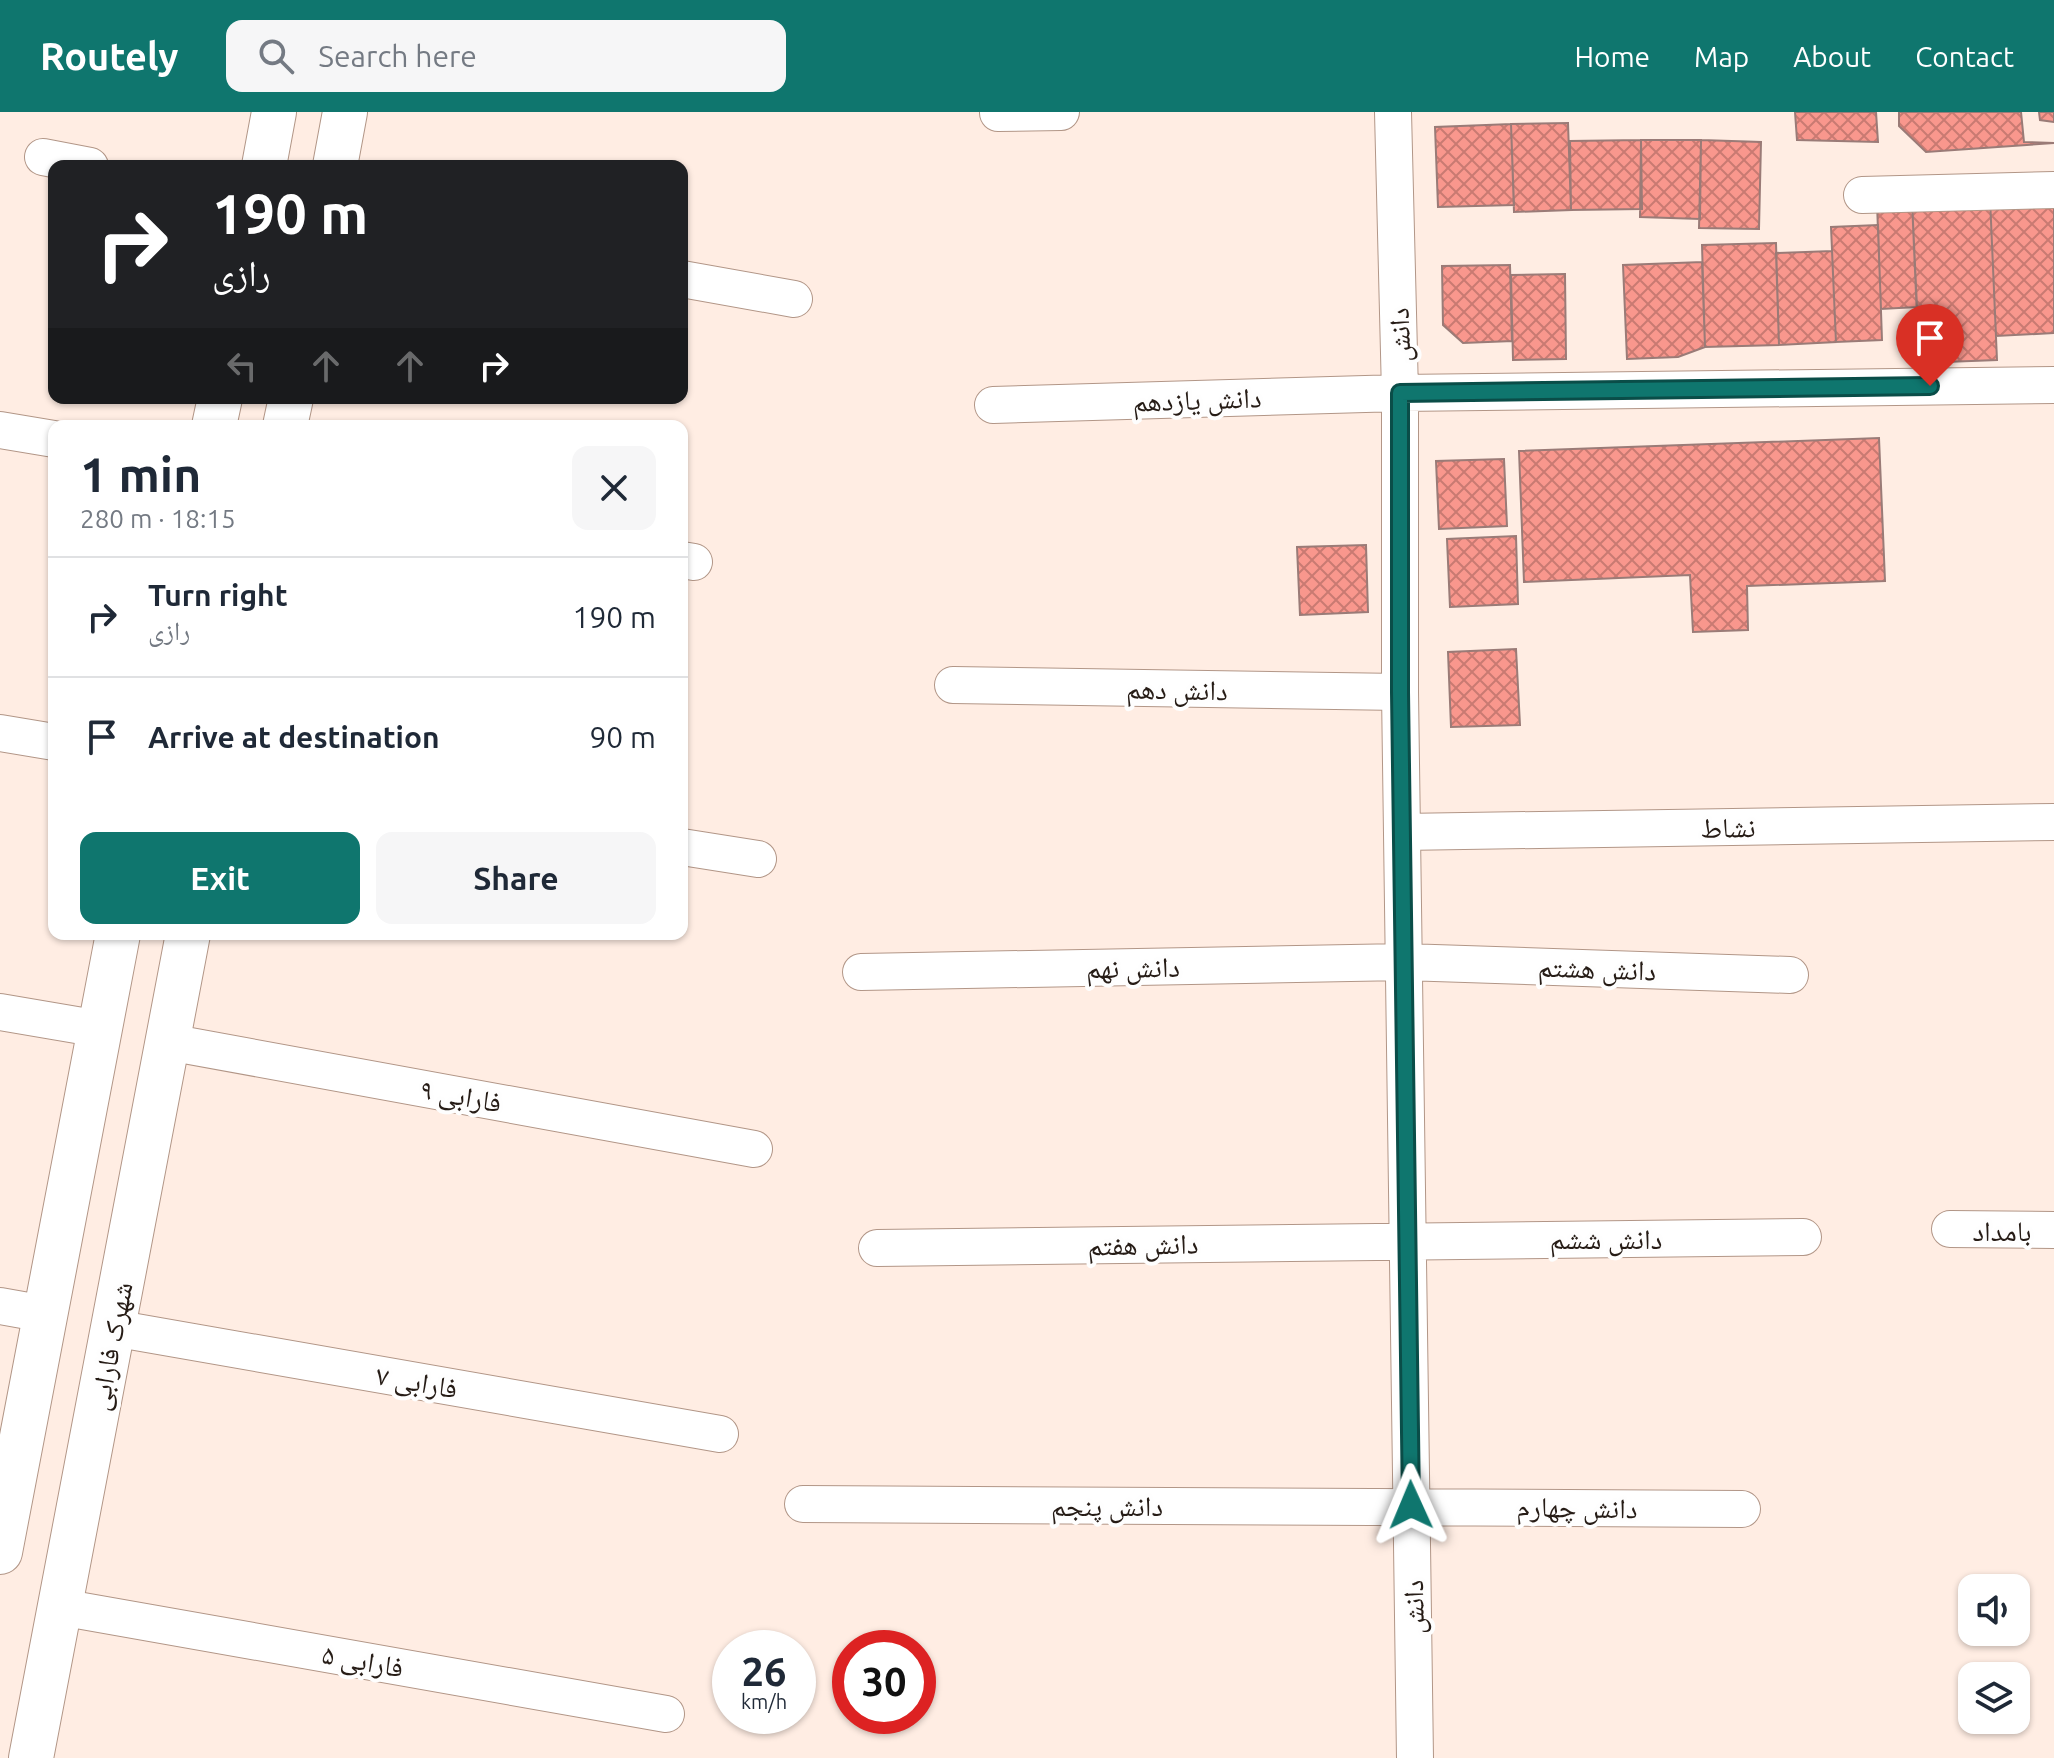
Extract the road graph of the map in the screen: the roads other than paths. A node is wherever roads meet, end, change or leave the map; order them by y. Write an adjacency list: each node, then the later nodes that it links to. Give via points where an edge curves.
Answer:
1 (274, 112): 8 (main road)
2 (345, 112): 9 (main road)
3 (1061, 112): 5 (street)
4 (1393, 112): 15 (street, دانش)
5 (998, 113)
6 (43, 157): 7 (street)
7 (59, 160)
8 (265, 160)
9 (336, 160)
10 (2054, 190): 11 (street)
11 (1862, 195)
12 (688, 280): 13 (street)
13 (794, 299)
14 (2054, 385): 15 (street, دانش یازدهم)
15 (1400, 393): 16 (street, دانش یازدهم); 20 (street, دانش)
16 (993, 405)
17 (0, 430): 18 (street)
18 (48, 438)
19 (953, 685): 20 (street, دانش دهم)
20 (1400, 692): 24 (street, دانش)
21 (0, 733): 22 (street)
22 (48, 741)
23 (2054, 822): 24 (street, نشاط)
24 (1402, 832): 29 (street, دانش)
25 (688, 848): 26 (street)
26 (758, 859)
27 (117, 940): 33 (main road)
28 (187, 940): 34 (main road, شهرک فارابی)
29 (1404, 962): 30 (street, دانش نهم); 31 (street, دانش هشتم); 39 (street, دانش)
30 (861, 972)
31 (1790, 975)
32 (0, 1012): 33 (street)
33 (100, 1029): 42 (main road)
34 (168, 1042): 35 (street, فارابی ۹); 43 (main road, شهرک فارابی)
35 (754, 1149)
36 (1950, 1229): 37 (street, بامداد)
37 (2054, 1230)
38 (1803, 1237): 39 (street, دانش ششم)
39 (1409, 1240): 40 (street, دانش هفتم); 46 (street, دانش)
40 (877, 1248)
41 (0, 1306): 42 (street)
42 (45, 1314): 48 (main road)
43 (113, 1328): 44 (street, فارابی ۷); 49 (main road, شهرک فارابی)
44 (720, 1434)
45 (803, 1504): 46 (street, دانش پنجم)
46 (1411, 1505): 47 (street, دانش چهارم); 52 (street, دانش)
47 (1742, 1509)
48 (0, 1552)
49 (60, 1607): 50 (street, فارابی ۵); 51 (main road, شهرک فارابی)
50 (666, 1714)
51 (31, 1758)
52 (1415, 1758)

